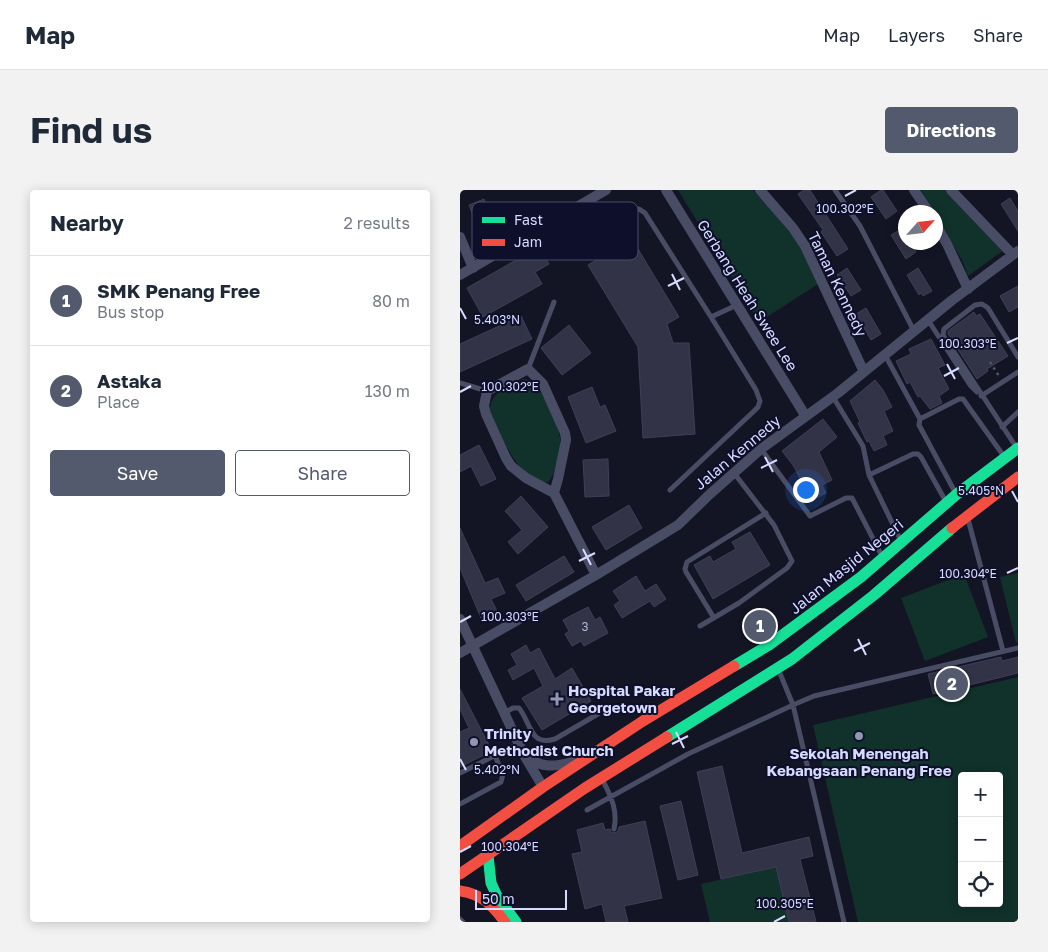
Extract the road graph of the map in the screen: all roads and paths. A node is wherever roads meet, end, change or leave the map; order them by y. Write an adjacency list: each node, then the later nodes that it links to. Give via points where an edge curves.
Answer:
1 (606, 190): 7 (street)
2 (666, 190): 18 (street, Gerbang Heah Swee Lee)
3 (760, 190): 26 (street, Taman Kennedy, via 805,246)
4 (835, 190): 21 (lane, via 860,226)
5 (914, 190): 8 (street)
6 (951, 190): 12 (street)
7 (586, 202)
8 (924, 205)
9 (638, 210): 19 (lane, via 642,211)
10 (460, 237): 14 (street)
11 (943, 237): 16 (street)
12 (1015, 253): 16 (street, Jalan Kennedy)
13 (487, 260): 14 (street)
14 (473, 268): 15 (street)
15 (460, 275)
16 (968, 289): 20 (street, Jalan Kennedy)
17 (554, 302): 25 (lane)
18 (737, 305): 19 (lane); 34 (street, Gerbang Heah Swee Lee)
19 (711, 317): 43 (lane, via 760,401 753,412)
20 (928, 320): 21 (street, Jalan Kennedy); 32 (lane, via 970,385)
21 (914, 331): 22 (street, Jalan Kennedy)
22 (885, 355): 26 (street, Jalan Kennedy); 35 (lane)
23 (1018, 357): 32 (lane, via 988,308 982,304 975,305 944,329 943,335)
24 (990, 362): 29 (path)
25 (528, 369): 30 (street); 44 (street, via 543,384 565,433)
26 (864, 372): 31 (street, Jalan Kennedy)
27 (1018, 372): 29 (lane)
28 (460, 382): 30 (lane)
29 (1003, 382): 32 (lane)
30 (487, 391): 44 (street, via 484,406 488,422 506,458 526,478)
31 (832, 396): 34 (street, Jalan Kennedy); 41 (lane, via 863,446)
32 (981, 396): 36 (lane)
33 (1018, 412): 36 (lane)
34 (805, 415): 38 (street, Jalan Kennedy)
35 (920, 419): 39 (lane, via 963,399); 45 (lane, via 919,426)
36 (1002, 426): 37 (lane)
37 (1017, 448): 39 (main road, Jalan Masjid Negeri)
38 (761, 449): 40 (street, Jalan Kennedy); 50 (lane, via 810,516 852,498)
39 (1005, 457): 45 (main road, Jalan Masjid Negeri)
40 (734, 472): 47 (lane); 51 (street, Jalan Kennedy, via 678,525)
41 (869, 475): 46 (lane, via 918,454); 49 (lane)
42 (1018, 477): 48 (main road)
43 (670, 490)
44 (554, 493): 51 (street)
45 (957, 494): 46 (main road, Jalan Masjid Negeri)
46 (947, 503): 49 (main road, Jalan Masjid Negeri)
47 (766, 513): 52 (lane, via 791,556 790,565); 52 (lane, via 687,562 686,572)
48 (967, 517): 57 (lane); 59 (main road)
49 (902, 542): 50 (main road, Jalan Masjid Negeri)
50 (884, 558): 66 (main road, Jalan Masjid Negeri, via 769,644)
51 (596, 575): 55 (street, Jalan Kennedy)
52 (714, 618): 54 (lane)
53 (460, 619): 55 (street)
54 (700, 626)
55 (472, 647): 58 (street, Jalan Kennedy); 61 (street)
56 (1018, 648): 57 (lane)
57 (1003, 651): 60 (lane, via 814,696)
58 (460, 653)
59 (778, 669): 60 (lane); 68 (main road)
60 (793, 705): 71 (lane, via 688,754); 83 (lane)
61 (504, 713): 62 (lane, via 519,708 534,736 547,742); 63 (street)
62 (598, 714)
63 (519, 744): 64 (street); 65 (lane)
64 (524, 755): 66 (street, via 535,763 553,766); 69 (street)
65 (495, 756): 67 (lane); 72 (lane, via 503,774 501,782)
66 (587, 758): 69 (main road, Jalan Masjid Negeri)
67 (460, 773)
68 (601, 778): 70 (main road); 71 (lane)
69 (543, 787): 70 (main road, via 560,792); 75 (main road, Jalan Masjid Negeri)
70 (585, 788): 76 (main road)
71 (611, 798): 73 (lane); 74 (lane, via 616,819)
72 (460, 804)
73 (587, 810)
74 (614, 829)
75 (460, 846)
76 (488, 856): 77 (main road); 82 (main road, via 497,896)
77 (460, 874)
78 (460, 890): 81 (main road, via 475,892 487,899)
79 (460, 919): 80 (lane)
80 (463, 922)
81 (505, 922)
82 (516, 922)
83 (844, 922)

